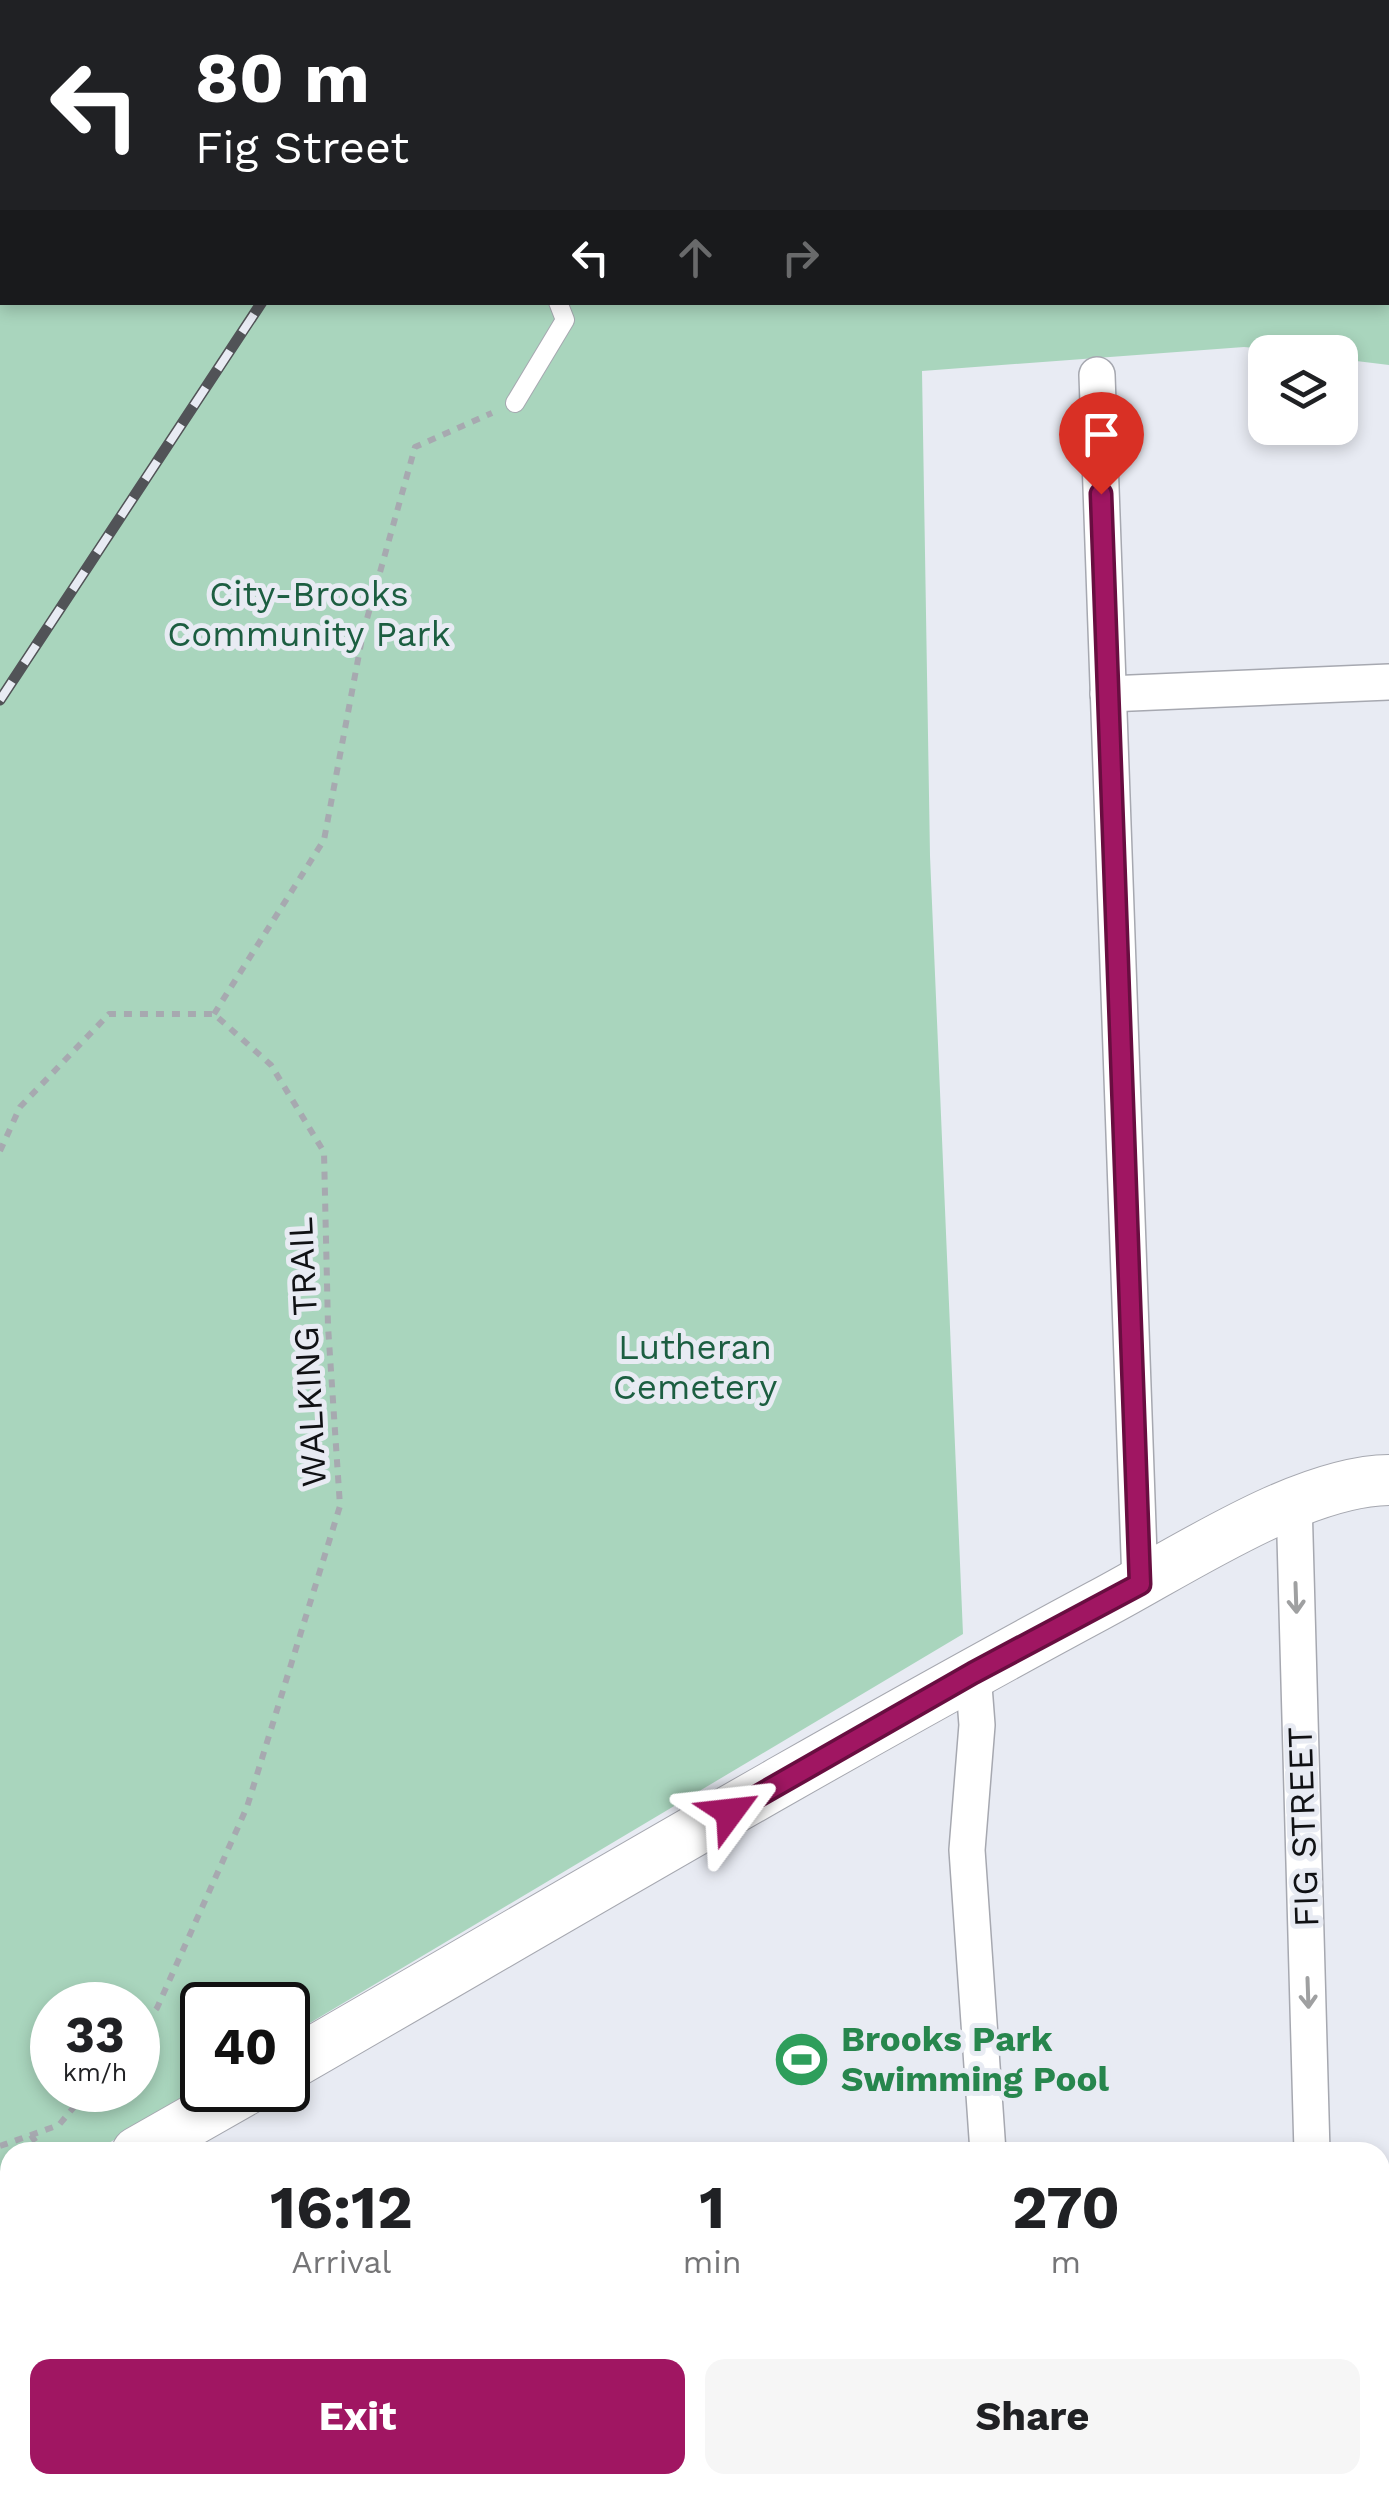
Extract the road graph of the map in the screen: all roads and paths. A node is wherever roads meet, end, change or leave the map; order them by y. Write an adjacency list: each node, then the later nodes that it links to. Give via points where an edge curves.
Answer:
1 (559, 305): 3 (lane, via 565,320)
2 (1098, 374): 5 (street)
3 (516, 403): 6 (path, via 416,447 363,632 324,840)
4 (1389, 682): 5 (street)
5 (1108, 694): 10 (street)
6 (214, 1014): 7 (path, via 109,1014 20,1107); 12 (path, WALKING TRAIL, via 271,1065 324,1152 340,1506 247,1807)
7 (0, 1152)
8 (1389, 1480): 9 (street)
9 (1294, 1500): 10 (street); 21 (street, FIG STREET, one-way to 21)
10 (1140, 1584): 11 (street)
11 (973, 1673): 13 (street); 20 (street, via 977,1725 967,1850)
12 (160, 2001)
13 (310, 2053)
14 (69, 2112): 16 (path, via 59,2124)
15 (207, 2112): 19 (street)
16 (31, 2135): 17 (path); 18 (path)
17 (11, 2142)
18 (36, 2142)
19 (155, 2142)
20 (987, 2142)
21 (1312, 2142)

